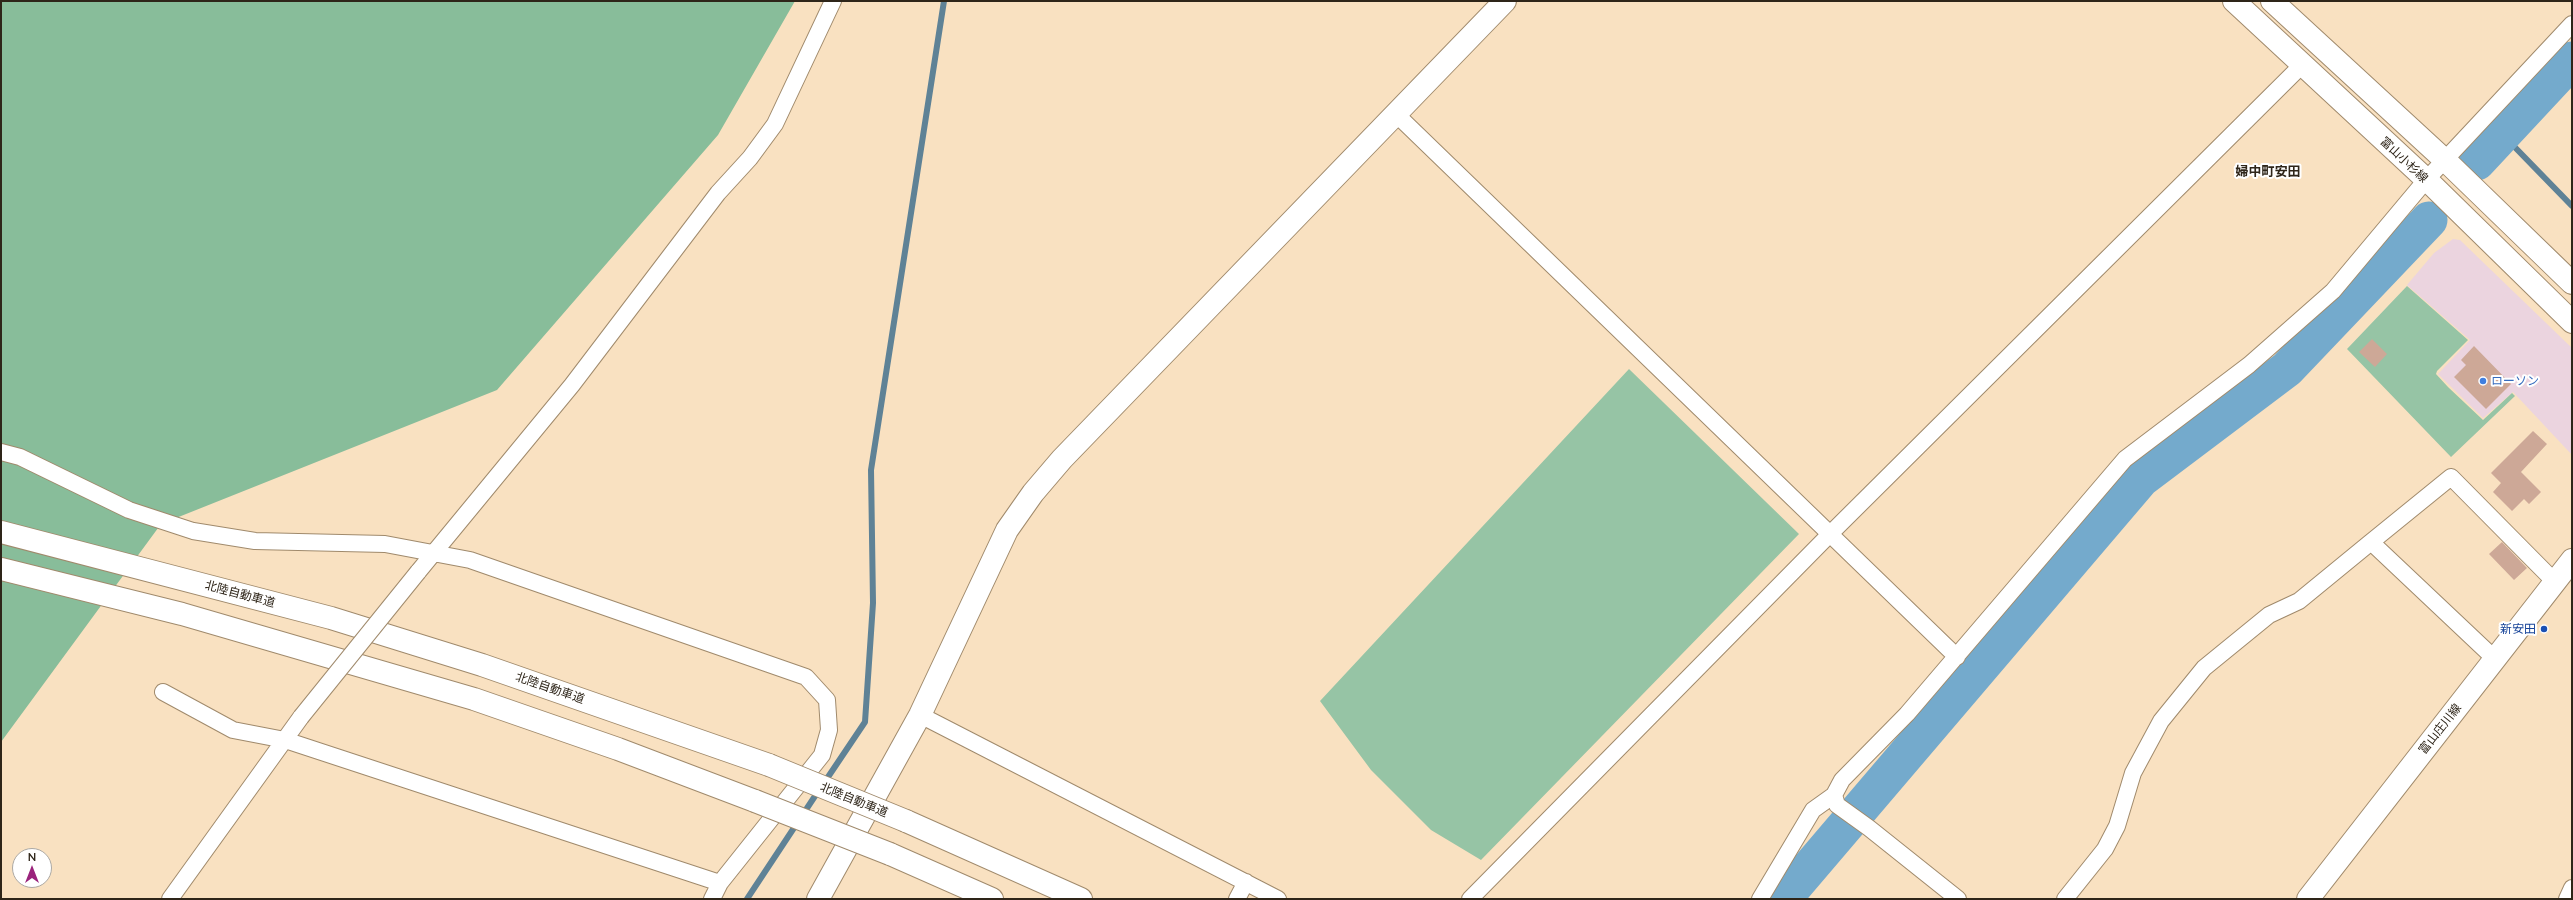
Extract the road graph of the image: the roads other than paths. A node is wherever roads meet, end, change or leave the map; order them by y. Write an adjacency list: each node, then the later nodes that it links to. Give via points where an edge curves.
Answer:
1 (833, 1): 16 (street, via 775,124 750,158 718,194 572,386)
2 (1505, 1): 7 (main road)
3 (2234, 1): 6 (main road, 富山小杉線)
4 (2272, 1): 8 (main road)
5 (2572, 24): 8 (street)
6 (2302, 65): 9 (main road, 富山小杉線); 14 (street)
7 (1396, 114): 14 (street); 23 (main road, via 1062,459 1033,493 1007,530)
8 (2444, 160): 9 (street); 10 (main road)
9 (2426, 180): 11 (main road, 富山小杉線); 20 (street, via 2332,291 2250,366 2125,459)
10 (2572, 283)
11 (2572, 322)
12 (1, 452): 16 (street, via 20,457 129,510 193,531 255,541 386,544)
13 (1, 532): 33 (main road, 北陸自動車道, bridge, via 331,618 489,667 769,765 906,821)
14 (1830, 534): 20 (street); 36 (street)
15 (2371, 542): 19 (street, via 2451,477); 21 (street); 39 (street, via 2300,601 2269,615 2204,668 2162,721 2133,773 2117,826 2105,849)
16 (433, 553): 24 (street, bridge); 27 (street, via 470,560 806,677 827,700 830,730 822,755)
17 (2572, 560): 19 (main road, 富山庄川線)
18 (1, 569): 32 (main road, bridge, via 189,616 474,699 618,749 755,801 890,854)
19 (2555, 582): 21 (main road, 富山庄川線)
20 (1957, 657): 25 (street, via 1907,714 1842,780)
21 (2495, 659): 40 (main road, 富山庄川線)
22 (163, 692): 24 (street, via 233,730)
23 (920, 715): 26 (street); 31 (main road)
24 (285, 740): 27 (street); 29 (street)
25 (1836, 800): 37 (street, via 1813,810); 38 (street)
26 (1246, 882): 34 (street); 35 (street)
27 (720, 883): 30 (street)
28 (2572, 888): 41 (street)
29 (170, 899)
30 (712, 899)
31 (818, 899)
32 (992, 899)
33 (1081, 899)
34 (1237, 899)
35 (1278, 899)
36 (1470, 899)
37 (1760, 899)
38 (1958, 899)
39 (2065, 899)
40 (2308, 899)
41 (2567, 899)

